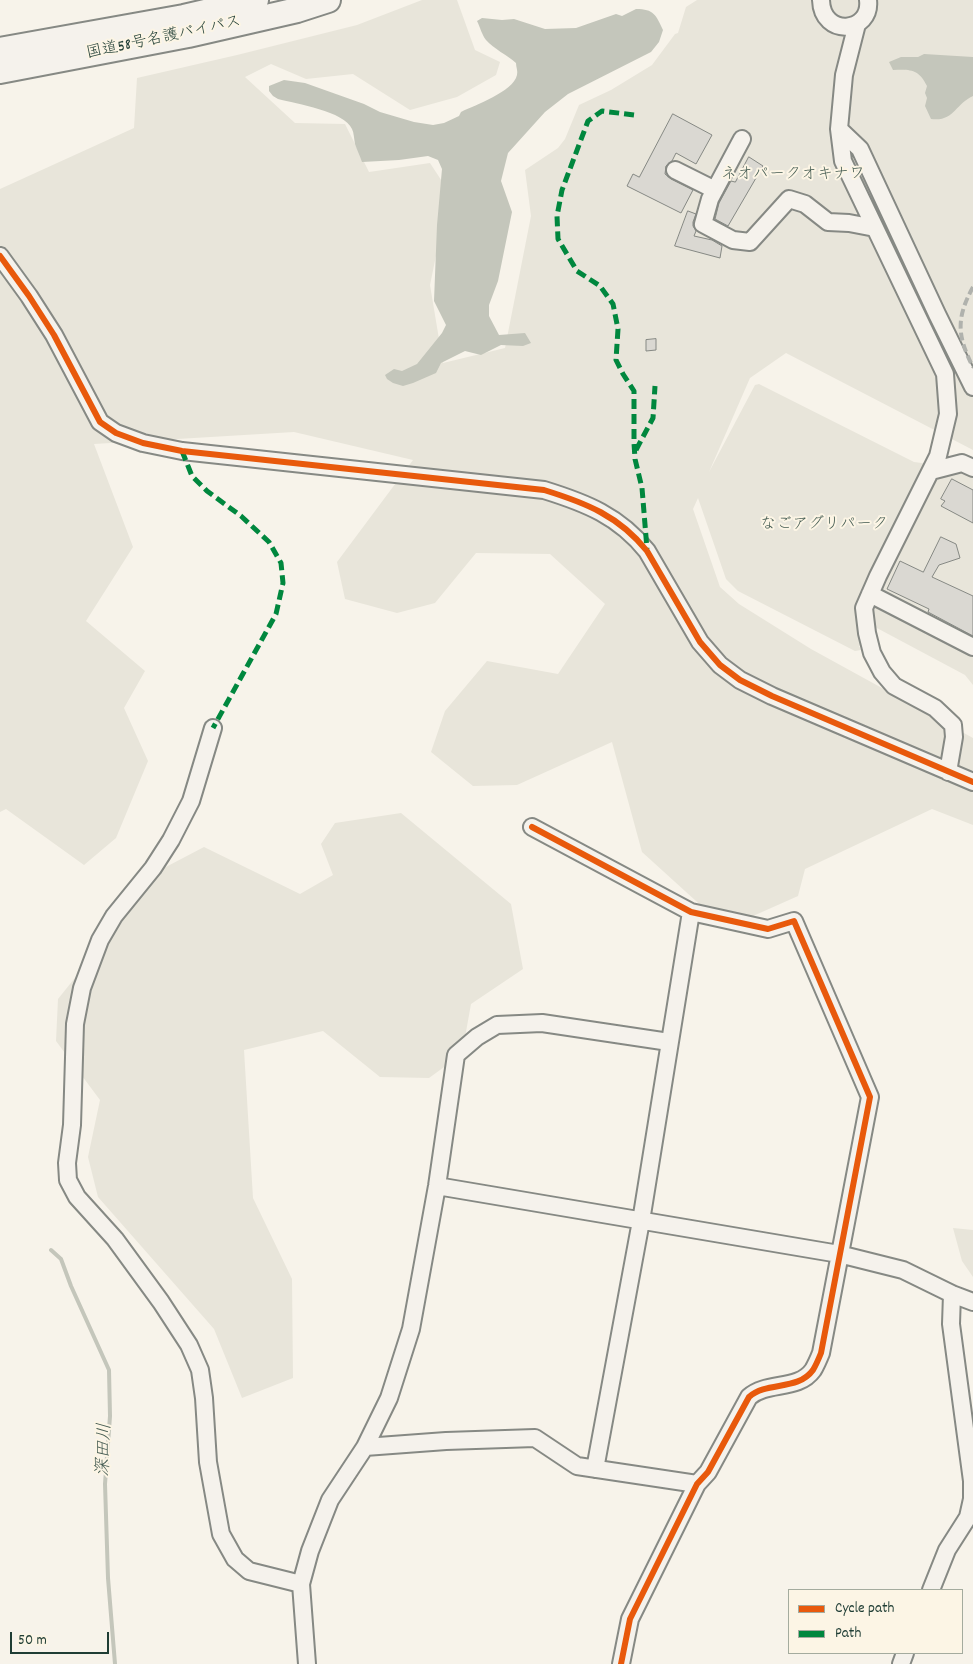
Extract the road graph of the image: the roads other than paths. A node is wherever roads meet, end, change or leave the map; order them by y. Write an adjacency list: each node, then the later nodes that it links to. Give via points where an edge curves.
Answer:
1 (256, 0): 7 (highway, 国道58号名護バイパス, via 184,17)
2 (328, 0): 8 (highway, 国道58号名護バイパス, via 197,33)
3 (821, 0): 5 (street, via 824,15)
4 (868, 0): 6 (street, via 867,12)
5 (832, 23): 6 (street, via 842,27); 9 (street, via 843,47)
6 (857, 24): 9 (street)
7 (0, 50)
8 (0, 71)
9 (844, 75): 10 (street)
10 (839, 129): 14 (street, via 843,161); 16 (street, via 860,149)
11 (742, 139): 13 (street)
12 (675, 170): 13 (street)
13 (715, 190): 14 (street, via 703,224 733,240 750,242 789,199 805,204 828,222)
14 (875, 228): 18 (street, via 945,374 948,414)
15 (0, 256): 22 (street, via 54,335 100,422 116,433 182,452 544,490 575,500 602,512 637,539 700,642 740,680)
16 (973, 387)
17 (973, 468): 18 (street, via 962,463)
18 (931, 471): 19 (street)
19 (870, 594): 20 (street); 22 (street, via 864,608 867,633 872,653 882,672 894,686 935,708 954,725)
20 (973, 647)
21 (214, 728): 35 (street, via 191,801 171,840 100,940 82,988 75,1024 68,1180 77,1197 115,1239 161,1302 189,1345 200,1370 208,1462 220,1534 234,1560 250,1571)
22 (948, 772): 23 (street)
23 (973, 782)
24 (532, 827): 25 (street)
25 (691, 912): 26 (street); 29 (street, via 768,929 794,921 870,1097)
26 (669, 1042): 27 (street, via 542,1023 497,1025 476,1037 456,1055); 28 (street)
27 (437, 1186): 28 (street); 32 (street, via 411,1328 389,1398)
28 (641, 1222): 29 (street); 33 (street)
29 (839, 1254): 30 (street, via 903,1270); 34 (street, via 821,1353 812,1372 797,1382 756,1391 749,1397 708,1472)
30 (952, 1294): 31 (street); 36 (street, via 951,1324 972,1499 968,1517 947,1550)
31 (973, 1302)
32 (365, 1447): 33 (street, via 535,1438 577,1466); 35 (street, via 330,1500)
33 (595, 1469): 34 (street)
34 (697, 1484): 38 (street, via 630,1619)
35 (300, 1584): 37 (street)
36 (931, 1589)
37 (307, 1664)
38 (621, 1664)

